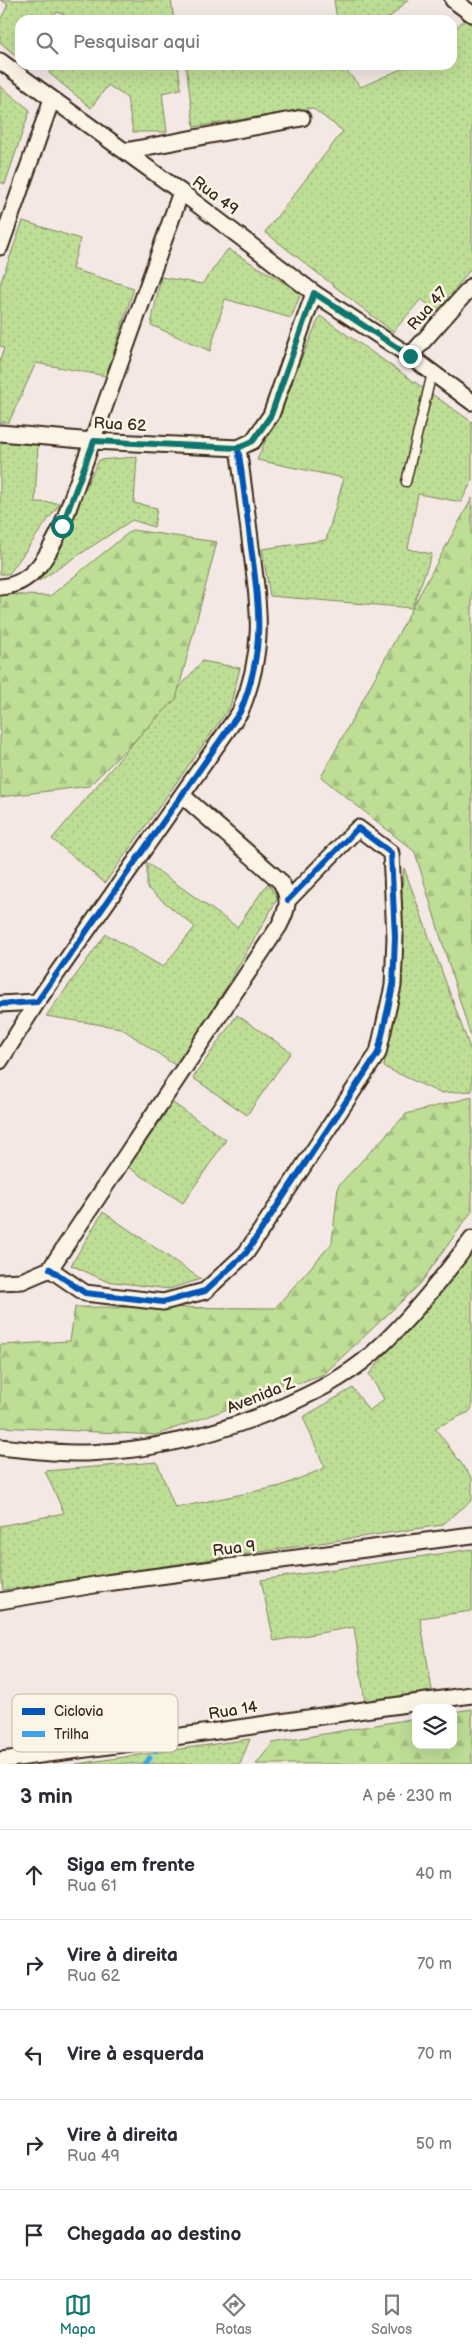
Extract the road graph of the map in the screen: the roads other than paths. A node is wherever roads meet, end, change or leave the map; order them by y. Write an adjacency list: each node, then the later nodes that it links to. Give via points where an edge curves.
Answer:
1 (454, 0): 2 (street)
2 (472, 14)
3 (0, 61): 4 (street, Rua 49)
4 (52, 98): 6 (street, Rua 49); 8 (street)
5 (302, 118): 6 (street)
6 (125, 151): 7 (street, Rua 49)
7 (181, 192): 10 (street, Rua 49); 15 (street)
8 (0, 247)
9 (472, 286): 11 (street, Rua 47)
10 (314, 293): 11 (street, Rua 49); 16 (street, via 271,415 253,441)
11 (410, 356): 12 (street, Rua 49)
12 (432, 373): 13 (street, Rua 49); 17 (lane)
13 (472, 402)
14 (0, 432): 15 (street, Rua 62)
15 (94, 441): 16 (street, Rua 62); 18 (street, via 62,526 43,563 20,582)
16 (238, 448): 19 (street, via 257,586 258,655 252,685 240,712)
17 (406, 482)
18 (0, 587)
19 (183, 796): 20 (street, via 270,872 286,890); 21 (street)
20 (288, 900): 25 (street, via 288,909 279,926); 25 (street, via 358,828 390,853 393,986 378,1052 246,1254 205,1291 164,1302 85,1293)
21 (36, 1002): 22 (street); 23 (street)
22 (0, 1004)
23 (0, 1061)
24 (472, 1239): 27 (street, Avenida Z, via 414,1313 371,1355 316,1393 228,1429 169,1443 85,1453)
25 (50, 1269): 26 (street, via 22,1281)
26 (0, 1282)
27 (0, 1447)
28 (472, 1535): 29 (street, Rua 9, via 106,1583)
29 (0, 1601)
30 (472, 1695): 31 (street, Rua 14)
31 (178, 1738)
32 (65, 1752): 33 (street, Rua 14)
33 (0, 1760)

